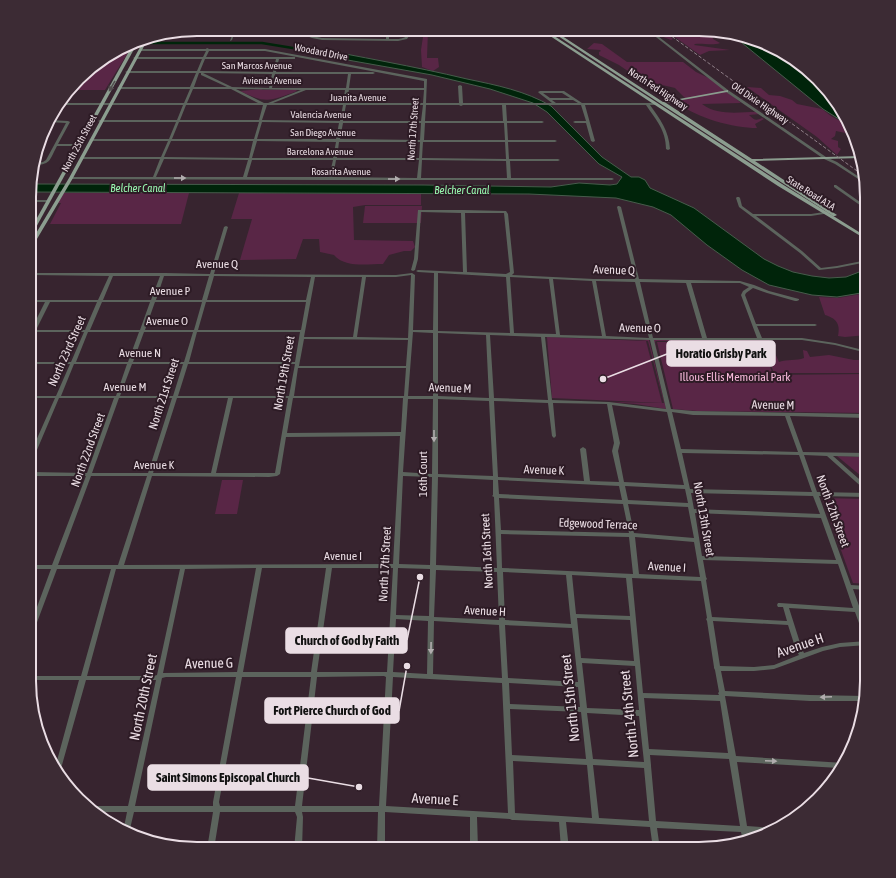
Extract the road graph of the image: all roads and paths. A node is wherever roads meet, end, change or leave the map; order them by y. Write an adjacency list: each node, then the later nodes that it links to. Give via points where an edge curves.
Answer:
1 (232, 36): 8 (street)
2 (388, 36): 9 (street)
3 (408, 36): 9 (street)
4 (552, 36): 11 (main road, North Fed Highway)
5 (560, 36): 13 (main road, North Fed Highway)
6 (656, 36): 36 (street, Old Dixie Highway)
7 (313, 37): 9 (street)
8 (231, 40)
9 (387, 40)
10 (141, 48): 12 (street, Woodard Drive); 15 (main road, North 25th Street)
11 (570, 48): 13 (main road); 44 (main road, North Fed Highway)
12 (208, 49): 16 (street); 18 (street, Woodard Drive, via 265,50)
13 (582, 50): 39 (main road, North Fed Highway)
14 (131, 51): 19 (main road, North 25th Street)
15 (135, 58): 16 (street); 20 (main road, North 25th Street)
16 (205, 58): 17 (street); 22 (street)
17 (278, 58): 18 (street); 23 (street)
18 (305, 58): 25 (street, Woodard Drive)
19 (122, 68): 20 (main road); 21 (main road, North 25th Street)
20 (127, 72): 22 (street, San Marcos Avenue); 26 (main road, North 25th Street)
21 (119, 73): 26 (main road); 41 (main road, North 25th Street, one-way to 41)
22 (199, 73): 23 (street, San Marcos Avenue); 30 (street); 31 (street)
23 (275, 73): 24 (street, San Marcos Avenue); 32 (street)
24 (350, 73): 25 (street, San Marcos Avenue); 34 (street)
25 (386, 73): 27 (street, Woodard Drive)
26 (125, 77): 29 (main road, North 25th Street)
27 (426, 80): 35 (street, North 17th Street)
28 (460, 86): 48 (street)
29 (119, 88): 30 (street, Avienda Avenue); 42 (main road, North 25th Street)
30 (192, 88): 31 (street, Avienda Avenue); 43 (street)
31 (231, 88): 32 (street, Avienda Avenue); 45 (street)
32 (270, 88): 33 (street, Avienda Avenue)
33 (308, 88): 34 (street, Avienda Avenue); 45 (street)
34 (348, 88): 35 (street, Avienda Avenue); 46 (street)
35 (426, 89): 47 (street, North 17th Street)
36 (727, 91): 39 (main road); 90 (street, Old Dixie Highway)
37 (573, 98): 38 (street); 38 (street, via 563,92 540,92); 51 (street)
38 (548, 99): 50 (street)
39 (663, 103): 44 (main road); 86 (main road, North Fed Highway)
40 (66, 104): 41 (street, Juanita Avenue)
41 (101, 104): 42 (street, Juanita Avenue); 72 (main road, North 25th Street)
42 (110, 104): 43 (street, Juanita Avenue); 54 (main road, North 25th Street)
43 (185, 104): 45 (street, Juanita Avenue); 55 (street)
44 (656, 104): 52 (street, Juanita Avenue); 75 (main road, North Fed Highway)
45 (265, 105): 46 (street, Juanita Avenue); 56 (street)
46 (344, 105): 47 (street, Juanita Avenue); 57 (street)
47 (425, 105): 48 (street, Juanita Avenue); 58 (street, North 17th Street)
48 (461, 105): 49 (street, Juanita Avenue)
49 (504, 105): 50 (street, Juanita Avenue); 59 (street)
50 (556, 105): 51 (street, Juanita Avenue)
51 (583, 105): 52 (street, Juanita Avenue); 62 (street)
52 (648, 105): 73 (street, via 662,123)
53 (56, 121): 71 (street, via 68,122)
54 (100, 121): 55 (street, Valencia Avenue); 63 (main road, North 25th Street)
55 (177, 122): 56 (street, Valencia Avenue); 64 (street)
56 (260, 122): 57 (street, Valencia Avenue); 65 (street)
57 (342, 122): 58 (street, Valencia Avenue); 66 (street)
58 (423, 122): 59 (street, Valencia Avenue); 67 (street, North 17th Street)
59 (505, 122): 60 (street, Valencia Avenue); 68 (street)
60 (542, 122)
61 (575, 122): 62 (street)
62 (587, 122): 70 (street)
63 (91, 140): 64 (street, San Diego Avenue); 76 (main road, North 25th Street)
64 (170, 140): 65 (street, San Diego Avenue); 78 (street)
65 (254, 140): 66 (street, San Diego Avenue); 79 (street)
66 (338, 140): 67 (street, San Diego Avenue); 80 (street)
67 (422, 140): 68 (street, San Diego Avenue); 81 (street, North 17th Street)
68 (506, 140): 69 (street, San Diego Avenue); 82 (street)
69 (554, 141)
70 (593, 141)
71 (57, 144): 72 (street); 87 (street, via 44,163)
72 (80, 144): 74 (main road, North 25th Street)
73 (668, 149)
74 (74, 153): 76 (main road, via 77,158); 99 (main road, North 25th Street)
75 (735, 155): 84 (main road); 85 (main road, North Fed Highway)
76 (82, 158): 78 (street, Barcelona Avenue); 95 (main road, North 25th Street)
77 (856, 158): 86 (main road)
78 (162, 159): 79 (street, Barcelona Avenue); 88 (street)
79 (250, 159): 80 (street, Barcelona Avenue); 89 (street)
80 (335, 159): 81 (street, Barcelona Avenue); 91 (street)
81 (421, 159): 82 (street, Barcelona Avenue); 92 (street, North 17th Street)
82 (508, 160): 83 (street, Barcelona Avenue); 93 (street)
83 (558, 160)
84 (731, 160)
85 (744, 161): 86 (main road); 105 (main road, State Road A1A)
86 (754, 161): 104 (main road, State Road A1A)
87 (39, 163)
88 (154, 178): 89 (street, Rosarita Avenue, one-way to 89); 95 (street, Rosarita Avenue)
89 (245, 178): 91 (street, Rosarita Avenue)
90 (859, 178)
91 (331, 179): 92 (street, Rosarita Avenue, one-way to 92)
92 (419, 179): 93 (street, Rosarita Avenue)
93 (509, 179): 94 (street, Rosarita Avenue)
94 (612, 179)
95 (69, 180): 101 (main road, North 25th Street)
96 (835, 186): 100 (street)
97 (738, 198): 106 (street, via 740,206)
98 (36, 201): 99 (street)
99 (47, 201): 101 (main road); 107 (main road, North 25th Street)
100 (860, 203)
101 (54, 207): 111 (main road, North 25th Street)
102 (619, 207): 126 (street, North 13th Street)
103 (463, 211): 114 (street, North 17th Street, via 419,211); 119 (street); 122 (street, via 506,214 512,273)
104 (831, 212): 105 (street); 109 (main road, State Road A1A)
105 (826, 214): 106 (street); 110 (main road, State Road A1A)
106 (751, 215): 112 (street, via 820,269)
107 (36, 220)
108 (226, 227): 118 (street, North 21st Street)
109 (860, 231)
110 (860, 235)
111 (36, 237)
112 (860, 262)
113 (436, 272): 114 (street, Avenue Q); 119 (street, Avenue Q); 145 (street, 16th Court)
114 (415, 273): 121 (street, Avenue Q); 121 (street, via 410,277); 143 (street, North 17th Street)
115 (36, 274): 116 (street, Avenue Q)
116 (112, 274): 117 (street, Avenue Q); 132 (street, North 23rd Street)
117 (163, 274): 118 (street, Avenue Q); 133 (street, North 22nd Street)
118 (213, 274): 120 (street, Avenue Q); 134 (street, North 21st Street)
119 (465, 274): 122 (street, Avenue Q)
120 (313, 275): 123 (street, Avenue Q); 135 (street, North 19th Street)
121 (402, 275): 123 (street, Avenue Q)
122 (508, 275): 124 (street, Avenue Q); 147 (street)
123 (364, 276): 152 (street)
124 (551, 278): 125 (street, Avenue Q); 149 (street)
125 (594, 280): 126 (street, Avenue Q); 150 (street)
126 (637, 281): 127 (street, Avenue Q); 154 (street, North 13th Street)
127 (688, 281): 128 (street, Avenue Q, via 740,282); 155 (street)
128 (752, 286): 129 (street, Avenue Q); 138 (street, via 743,295)
129 (797, 300)
130 (36, 301): 131 (street, Avenue P)
131 (48, 301): 132 (street, Avenue P); 136 (street)
132 (100, 301): 133 (street, Avenue P); 139 (street, North 23rd Street)
133 (153, 301): 134 (street, Avenue P); 140 (street, North 22nd Street)
134 (204, 301): 135 (street, Avenue P); 141 (street, North 21st Street)
135 (308, 301): 142 (street, North 19th Street)
136 (36, 324)
137 (815, 324): 138 (street)
138 (755, 325): 156 (street)
139 (87, 331): 140 (street, Avenue O); 144 (street, Avenue O); 159 (street, North 23rd Street)
140 (142, 331): 141 (street, Avenue O); 160 (street, North 22nd Street)
141 (195, 331): 142 (street, Avenue O); 161 (street, North 21st Street)
142 (303, 331): 151 (street, North 19th Street)
143 (411, 331): 145 (street, Avenue O); 153 (street, North 17th Street)
144 (36, 332)
145 (435, 332): 146 (street, Avenue O); 171 (street, 16th Court)
146 (488, 333): 147 (street, Avenue O); 172 (street, North 16th Street)
147 (512, 334): 148 (street, Avenue O)
148 (543, 335): 149 (street, Avenue O); 173 (street)
149 (558, 336): 150 (street, Avenue O)
150 (604, 337): 154 (street, Avenue O)
151 (302, 338): 152 (street); 162 (street, North 19th Street)
152 (355, 339): 153 (street)
153 (410, 339): 163 (street, North 17th Street)
154 (651, 339): 155 (street, Avenue O); 175 (street, North 13th Street)
155 (705, 339): 156 (street, Avenue O)
156 (760, 339): 157 (street, Avenue O, via 817,341)
157 (860, 350)
158 (36, 363): 159 (street, Avenue N)
159 (72, 363): 160 (street, Avenue N); 169 (street, North 23rd Street)
160 (130, 363): 161 (street, Avenue N); 164 (street, North 22nd Street)
161 (186, 363): 162 (street, Avenue N); 165 (street, North 21st Street)
162 (297, 365): 163 (street, Avenue N); 166 (street, North 19th Street)
163 (408, 367): 167 (street, North 17th Street)
164 (118, 397): 165 (street, Avenue M); 169 (street, Avenue M); 190 (street, North 22nd Street)
165 (174, 397): 170 (street, Avenue M); 191 (street, North 21st Street)
166 (291, 397): 167 (street, Avenue M); 170 (street, Avenue M); 179 (street, North 19th Street)
167 (407, 397): 171 (street, Avenue M); 178 (street, North 17th Street)
168 (36, 398): 169 (street, Avenue M)
169 (57, 398): 181 (street, North 23rd Street)
170 (232, 398): 192 (street)
171 (434, 398): 172 (street, Avenue M); 193 (street, 16th Court, one-way to 193)
172 (491, 400): 173 (street, Avenue M); 194 (street, North 16th Street)
173 (550, 402): 174 (street, Avenue M); 180 (street)
174 (609, 403): 175 (street, Avenue M); 196 (street)
175 (669, 411): 176 (street, Avenue M); 183 (street, North 13th Street)
176 (787, 415): 177 (street, Avenue M); 184 (street, North 12th Street)
177 (860, 416)
178 (403, 434): 179 (street); 189 (street, North 17th Street)
179 (285, 435): 188 (street, North 19th Street)
180 (554, 436)
181 (36, 446)
182 (583, 449): 195 (street)
183 (679, 450): 184 (street); 198 (street, North 13th Street)
184 (801, 453): 185 (street); 199 (street, North 12th Street)
185 (828, 454): 186 (street); 197 (street)
186 (860, 455)
187 (36, 474): 190 (street, Avenue K)
188 (277, 474): 192 (street, Avenue K)
189 (401, 474): 193 (street, Avenue K); 210 (street, North 17th Street)
190 (89, 475): 191 (street, Avenue K); 212 (street, North 22nd Street)
191 (150, 475): 192 (street, Avenue K); 213 (street, North 21st Street)
192 (213, 475)
193 (434, 475): 194 (street, Avenue K); 217 (street, 16th Court)
194 (495, 478): 195 (street, Avenue K); 200 (street, North 16th Street)
195 (587, 481): 196 (street, Avenue K)
196 (621, 483): 198 (street, Avenue K); 202 (street)
197 (860, 483)
198 (687, 489): 199 (street, Avenue K); 203 (street, North 13th Street)
199 (816, 495): 201 (street, Avenue K); 204 (street, North 12th Street)
200 (495, 496): 202 (street); 205 (street, North 16th Street)
201 (860, 496)
202 (626, 502): 203 (street); 206 (street)
203 (691, 508): 204 (street); 207 (street, North 13th Street)
204 (824, 516): 209 (street, North 12th Street)
205 (498, 532): 206 (street, Edgewood Terrace); 218 (street, North 16th Street)
206 (632, 536): 207 (street, Edgewood Terrace); 221 (street)
207 (697, 540): 208 (street, North 13th Street)
208 (700, 558): 209 (street, Avenue I); 222 (street, North 13th Street)
209 (840, 562): 223 (street, North 12th Street)
210 (396, 566): 216 (street, Avenue I); 217 (street, Avenue I); 228 (street, North 17th Street)
211 (36, 567): 212 (street, Avenue I)
212 (54, 567): 213 (street, Avenue I); 226 (street, North 22nd Street)
213 (117, 567): 214 (street, Avenue I); 247 (street, North 21st Street)
214 (183, 567): 215 (street, Avenue I); 244 (street, North 20th Street)
215 (259, 567): 216 (street, Avenue I); 242 (street)
216 (329, 567): 241 (street)
217 (432, 567): 218 (street, Avenue I); 231 (street, 16th Court)
218 (499, 571): 219 (street, Avenue I); 233 (street, North 16th Street)
219 (569, 574): 220 (street, Avenue I); 227 (street, North 15th Street)
220 (629, 576): 221 (street, Avenue I); 229 (street, North 14th Street)
221 (636, 576): 222 (street, Avenue I)
222 (704, 579): 232 (street, North 13th Street)
223 (849, 587): 224 (street); 225 (street, North 12th Street)
224 (860, 588)
225 (857, 610): 230 (street, North 12th Street); 234 (street, via 782,605)
226 (36, 616)
227 (574, 616): 229 (street); 235 (street, North 15th Street)
228 (393, 617): 231 (street, Avenue H); 243 (street, North 17th Street)
229 (632, 618): 239 (street, North 14th Street)
230 (860, 618)
231 (432, 619): 233 (street, Avenue H); 245 (street, 16th Court, one-way to 245)
232 (709, 619): 234 (street); 240 (street, North 13th Street)
233 (503, 623): 235 (street, Avenue H); 248 (street, North 16th Street)
234 (790, 623): 237 (street, via 798,650)
235 (575, 626): 238 (street, North 15th Street)
236 (860, 644): 237 (street, Avenue H, via 840,645)
237 (803, 656): 240 (street, Avenue H, via 774,666 754,669)
238 (579, 660): 239 (street); 249 (street, North 15th Street)
239 (637, 664): 250 (street, North 14th Street)
240 (717, 668): 251 (street, North 13th Street)
241 (314, 674): 242 (street, Avenue G); 243 (street, Avenue G); 263 (street)
242 (239, 675): 244 (street, Avenue G); 266 (street, via 216,802)
243 (390, 675): 245 (street, Avenue G); 267 (street, North 17th Street)
244 (160, 676): 247 (street, Avenue G); 265 (street, North 20th Street)
245 (430, 676): 248 (street, Avenue G)
246 (36, 678): 247 (street, Avenue G)
247 (82, 678): 259 (street, North 21st Street)
248 (506, 681): 249 (street, Avenue G); 253 (street, North 16th Street)
249 (581, 685): 254 (street, North 15th Street)
250 (640, 695): 251 (street); 255 (street, North 14th Street)
251 (722, 696): 252 (street, one-way to 251); 257 (street, North 13th Street)
252 (859, 698)
253 (506, 706): 254 (street); 258 (street, North 16th Street)
254 (584, 710): 255 (street); 260 (street, North 15th Street)
255 (642, 713): 256 (street, North 14th Street)
256 (646, 752): 257 (street); 261 (street, North 14th Street)
257 (732, 757): 262 (street, one-way to 262); 274 (street, North 13th Street)
258 (509, 758): 260 (street); 269 (street, North 16th Street)
259 (59, 763)
260 (589, 763): 261 (street); 271 (street, North 15th Street)
261 (648, 765): 272 (street, North 14th Street)
262 (836, 765)
263 (298, 808): 266 (street, Avenue E); 267 (street, Avenue E); 278 (street)
264 (99, 809): 265 (street, Avenue E)
265 (132, 809): 266 (street, Avenue E); 273 (street, North 20th Street)
266 (217, 809): 277 (street)
267 (382, 809): 268 (street, Avenue E); 279 (street, North 17th Street)
268 (473, 814): 269 (street, Avenue E); 280 (street)
269 (512, 816): 270 (street, Avenue E)
270 (562, 819): 271 (street, Avenue E); 281 (street)
271 (596, 820): 272 (street, Avenue E)
272 (653, 824): 274 (street, Avenue E); 282 (street, North 14th Street)
273 (128, 826)
274 (743, 829): 275 (street, Avenue E); 276 (street, North 13th Street)
275 (760, 830)
276 (745, 835)
277 (211, 842)
278 (298, 842)
279 (381, 842)
280 (474, 842)
281 (564, 842)
282 (656, 842)

